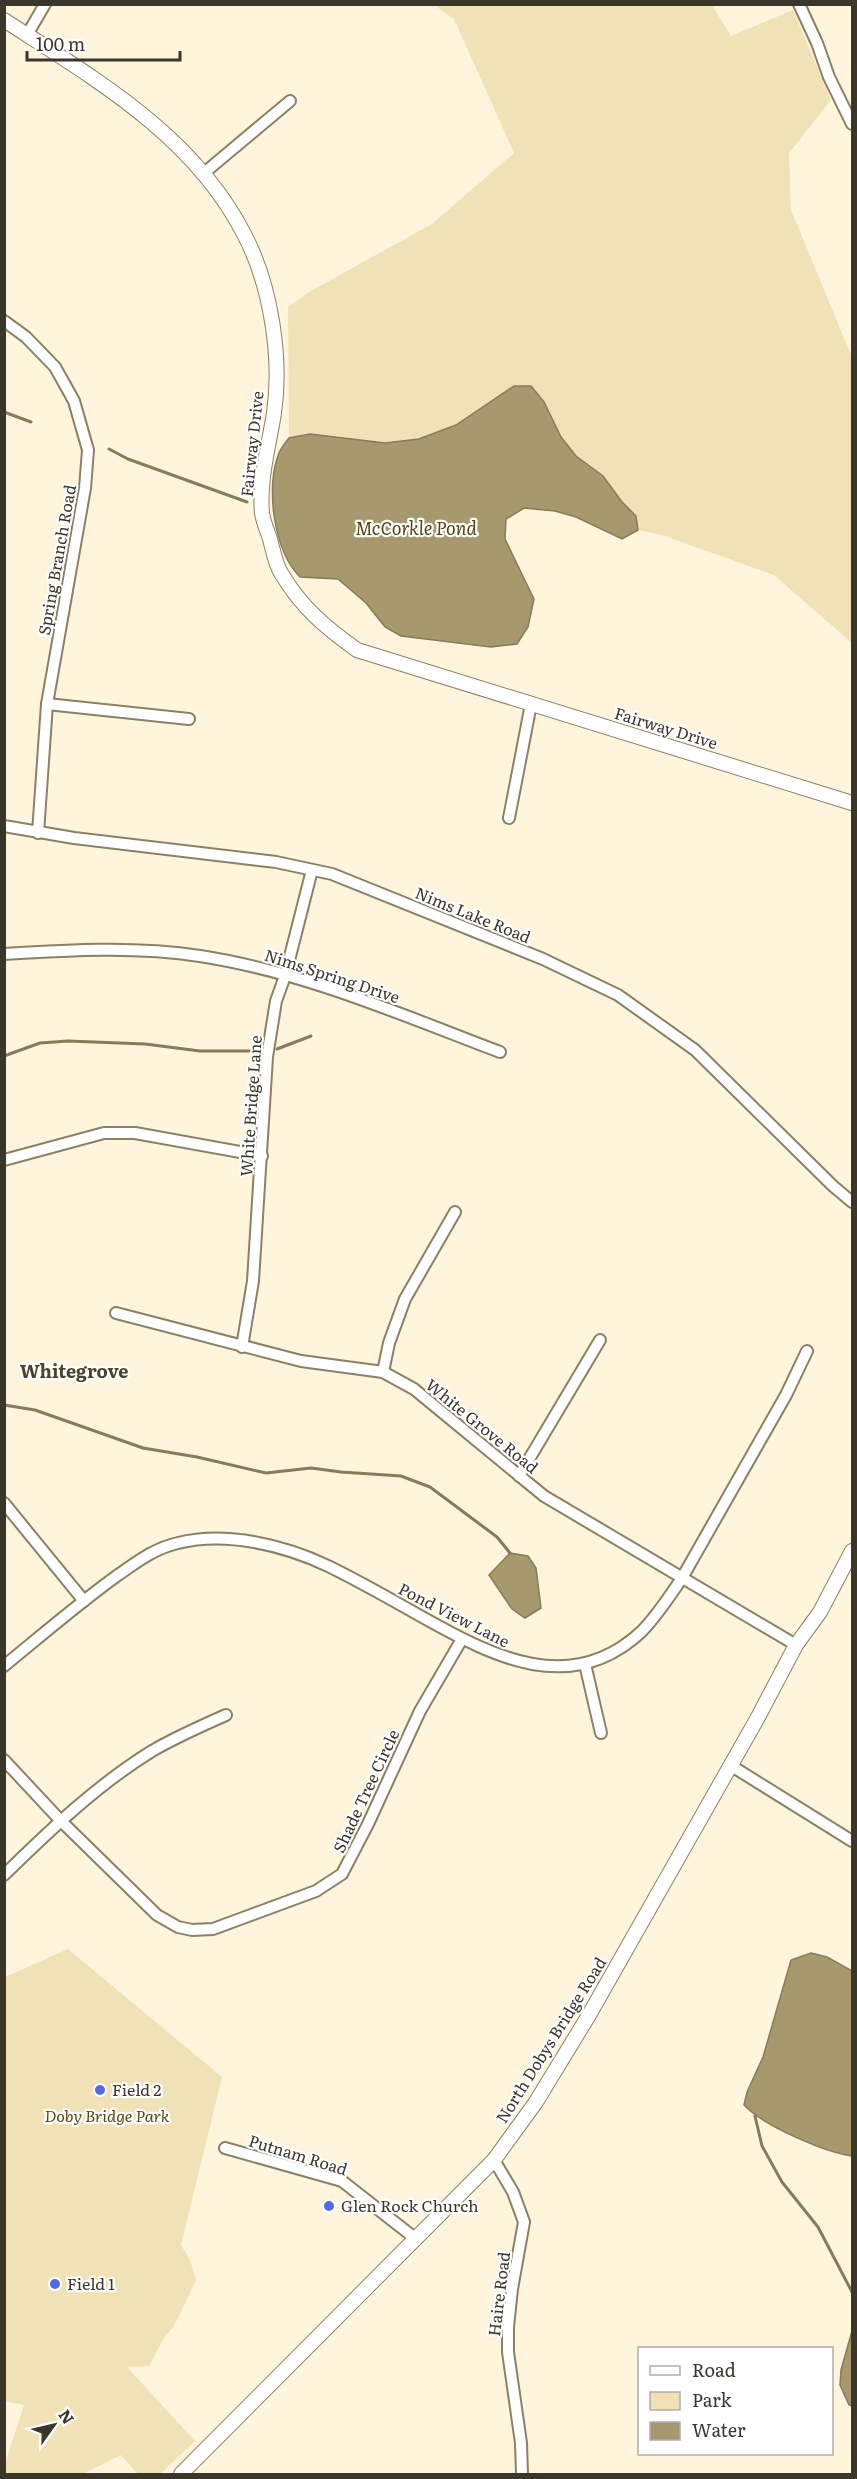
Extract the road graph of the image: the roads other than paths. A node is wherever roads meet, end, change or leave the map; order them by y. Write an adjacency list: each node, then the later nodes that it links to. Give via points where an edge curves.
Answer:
1 (45, 4): 4 (street)
2 (798, 4): 6 (street)
3 (4, 20): 4 (street, Fairway Drive)
4 (27, 35): 7 (street, Fairway Drive, via 91,76 157,126)
5 (290, 101): 7 (street)
6 (852, 124)
7 (204, 173): 10 (street, Fairway Drive, via 246,237 270,309 275,342 274,410 262,513 280,572 315,618 357,651)
8 (4, 321): 9 (street, Spring Branch Road, via 55,367 74,401 88,450 85,488)
9 (47, 704): 11 (street); 15 (street, Spring Branch Road)
10 (531, 704): 12 (street, Fairway Drive); 13 (street)
11 (189, 719)
12 (852, 803)
13 (509, 818)
14 (4, 826): 15 (street, Nims Lake Road)
15 (38, 833): 16 (street, Nims Lake Road, via 237,856)
16 (312, 870): 18 (street, White Bridge Lane); 22 (street, Nims Lake Road, via 332,874 543,959 618,995 695,1050)
17 (4, 954): 18 (street, Nims Spring Drive, via 148,951 209,957)
18 (285, 976): 19 (street, Nims Spring Drive, via 304,979); 20 (street, White Bridge Lane, via 276,1001 267,1057)
19 (500, 1052)
20 (262, 1156): 21 (street, via 135,1133 104,1133); 26 (street, White Bridge Lane, via 254,1281)
21 (4, 1161)
22 (852, 1202)
23 (455, 1212): 28 (street, via 405,1299)
24 (116, 1313): 26 (street, White Grove Road)
25 (600, 1340): 29 (street)
26 (242, 1347): 28 (street, White Grove Road, via 301,1361)
27 (807, 1351): 32 (street, Pond View Lane)
28 (383, 1372): 29 (street, White Grove Road, via 414,1389)
29 (519, 1476): 32 (street, White Grove Road, via 544,1496)
30 (4, 1503): 33 (street)
31 (852, 1551): 35 (street, North Dobys Bridge Road, via 820,1612)
32 (682, 1578): 35 (street, White Grove Road); 36 (street, Pond View Lane, via 639,1633 620,1648)
33 (84, 1601): 34 (street, Pond View Lane, via 150,1554 177,1543 223,1539 271,1546 327,1566); 37 (street, Pond View Lane)
34 (462, 1639): 36 (street, Pond View Lane, via 527,1665); 42 (street, Shade Tree Circle, via 420,1711 347,1866 334,1881 316,1891 213,1929 178,1927 157,1915)
35 (796, 1645): 41 (street, North Dobys Bridge Road)
36 (585, 1664): 39 (street)
37 (4, 1666)
38 (226, 1715): 42 (street, via 153,1751)
39 (601, 1733)
40 (4, 1760): 42 (street, Shade Tree Circle)
41 (730, 1765): 43 (street); 46 (street, North Dobys Bridge Road, via 583,2024 536,2102)
42 (60, 1820): 44 (street)
43 (852, 1840)
44 (4, 1875)
45 (225, 2148): 47 (street, Putnam Road, via 342,2181)
46 (494, 2160): 47 (street, North Dobys Bridge Road); 49 (street, Haire Road, via 513,2192 524,2222 508,2327)
47 (416, 2239): 48 (street, North Dobys Bridge Road)
48 (181, 2475)
49 (522, 2475)

